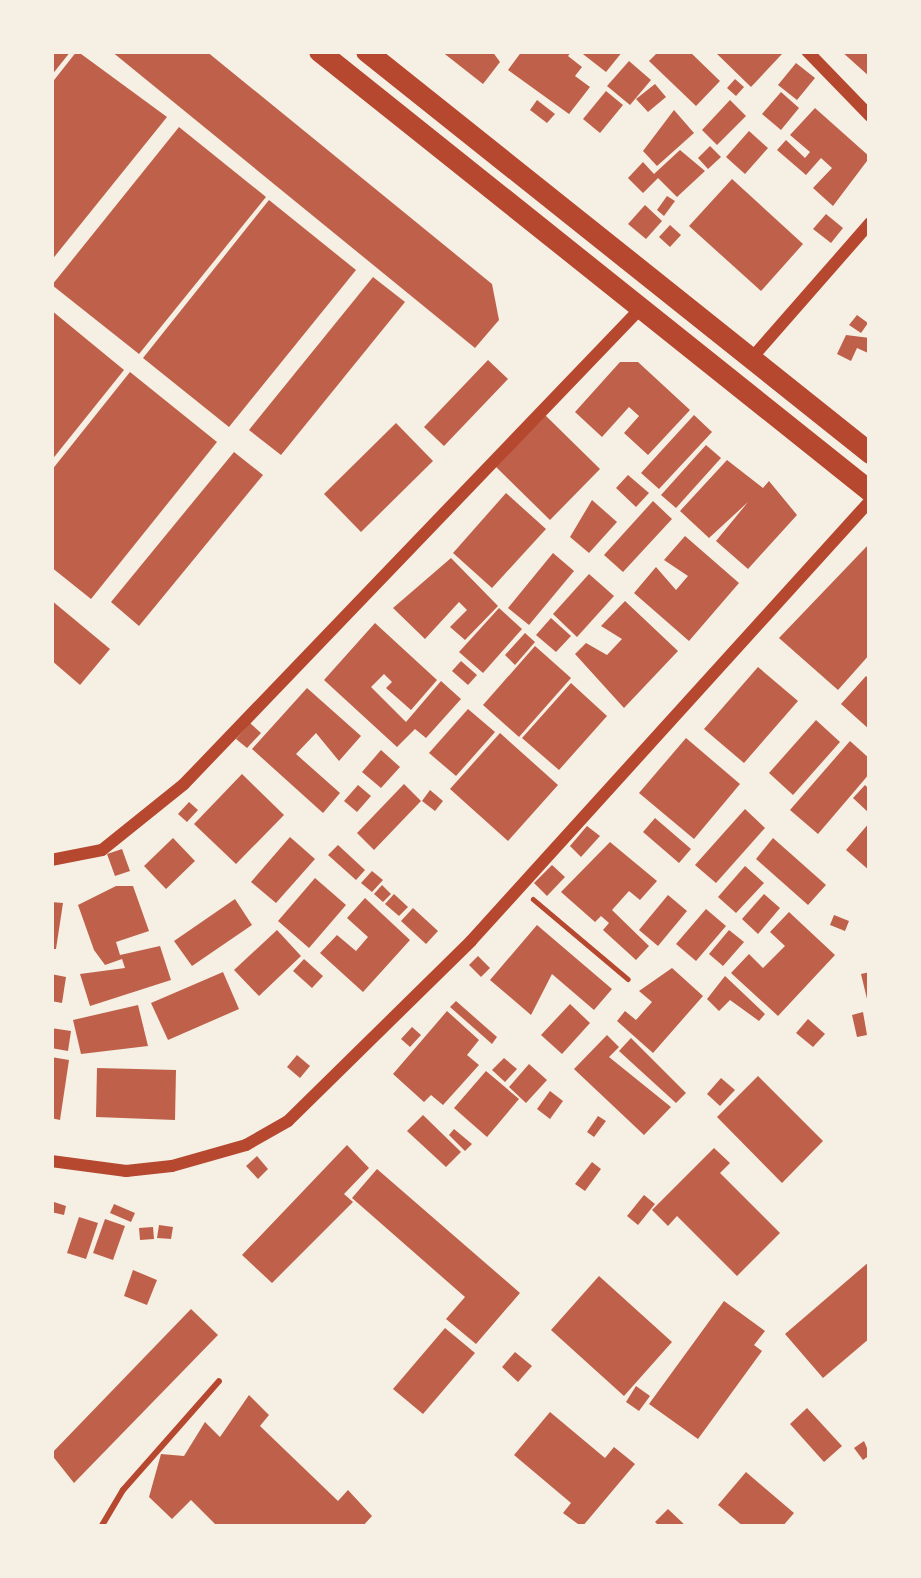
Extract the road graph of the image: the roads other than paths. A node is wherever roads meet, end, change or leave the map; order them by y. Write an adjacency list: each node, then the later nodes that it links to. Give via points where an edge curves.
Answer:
1 (319, 51): 6 (highway)
2 (366, 51): 7 (highway)
3 (807, 51): 4 (street)
4 (870, 116)
5 (870, 223): 7 (street)
6 (638, 311): 9 (highway); 11 (street, via 184,784 102,850)
7 (751, 358): 8 (highway)
8 (870, 453)
9 (870, 491)
10 (870, 501): 12 (street, via 520,887 288,1121 246,1145 172,1166 126,1171)
11 (51, 860)
12 (51, 1161)
13 (218, 1381): 14 (lane)
14 (101, 1527)

